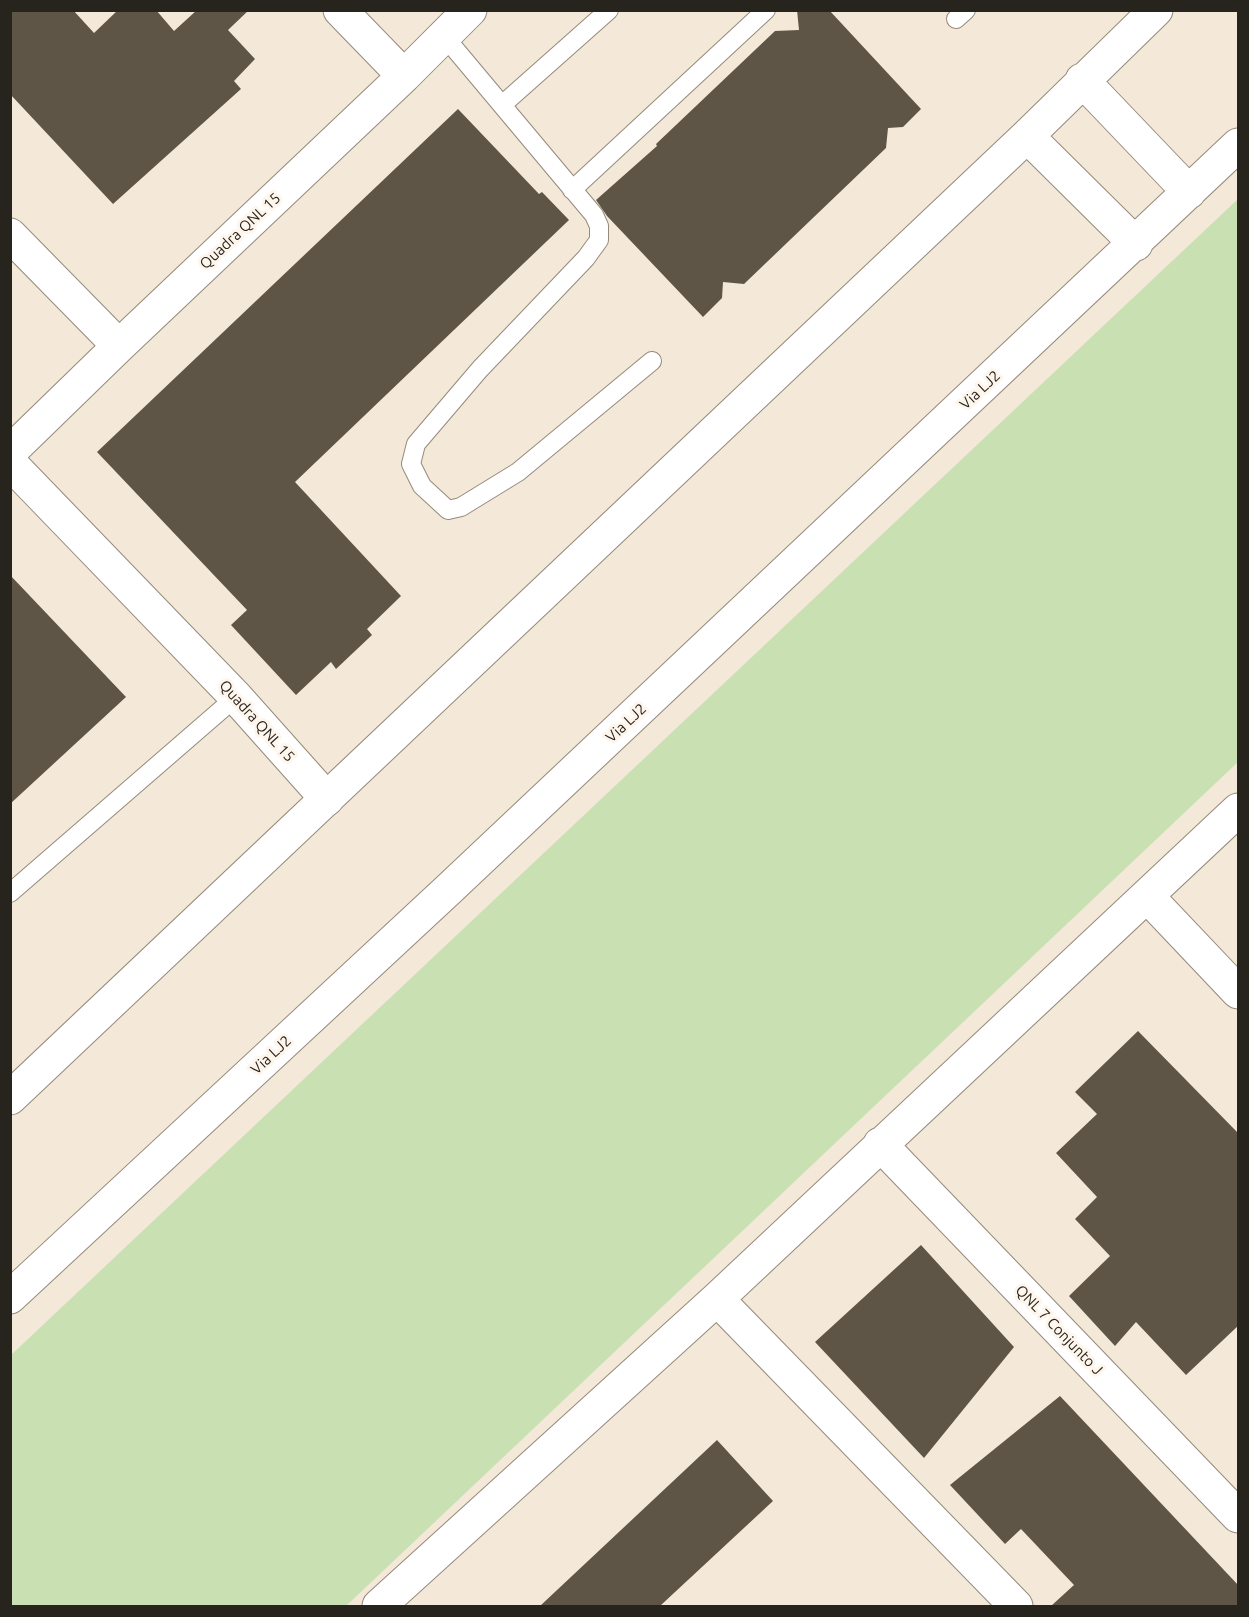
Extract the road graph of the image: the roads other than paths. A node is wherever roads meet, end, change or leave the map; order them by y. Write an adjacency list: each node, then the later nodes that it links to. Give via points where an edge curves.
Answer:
1 (340, 10): 7 (street)
2 (470, 10): 6 (street, Quadra QNL 15)
3 (609, 10): 9 (lane)
4 (766, 10): 12 (lane)
5 (1156, 10): 8 (street)
6 (444, 36): 7 (street, Quadra QNL 15); 9 (lane)
7 (404, 76): 16 (street, Quadra QNL 15)
8 (1082, 80): 10 (street); 13 (street)
9 (502, 105): 12 (lane)
10 (1027, 136): 15 (street); 21 (street)
11 (1239, 145): 13 (street, Via LJ2)
12 (572, 190): 17 (lane, via 594,215 599,240 416,444 411,464 422,486 448,510 460,507 519,472)
13 (1189, 192): 15 (street, Via LJ2)
14 (10, 235): 16 (street)
15 (1136, 244): 28 (street, Via LJ2)
16 (119, 346): 18 (street, Quadra QNL 15)
17 (652, 361)
18 (10, 452)
19 (10, 464): 20 (street, Quadra QNL 15)
20 (236, 697): 21 (street, Quadra QNL 15); 23 (lane)
21 (327, 799): 26 (street)
22 (1239, 810): 24 (street)
23 (10, 893)
24 (1147, 896): 25 (street); 27 (street)
25 (1239, 992)
26 (10, 1098)
27 (880, 1144): 29 (street); 30 (street, QNL 7 Conjunto J)
28 (10, 1297)
29 (717, 1299): 31 (street); 32 (street)
30 (1239, 1516)
31 (379, 1606)
32 (1016, 1606)

